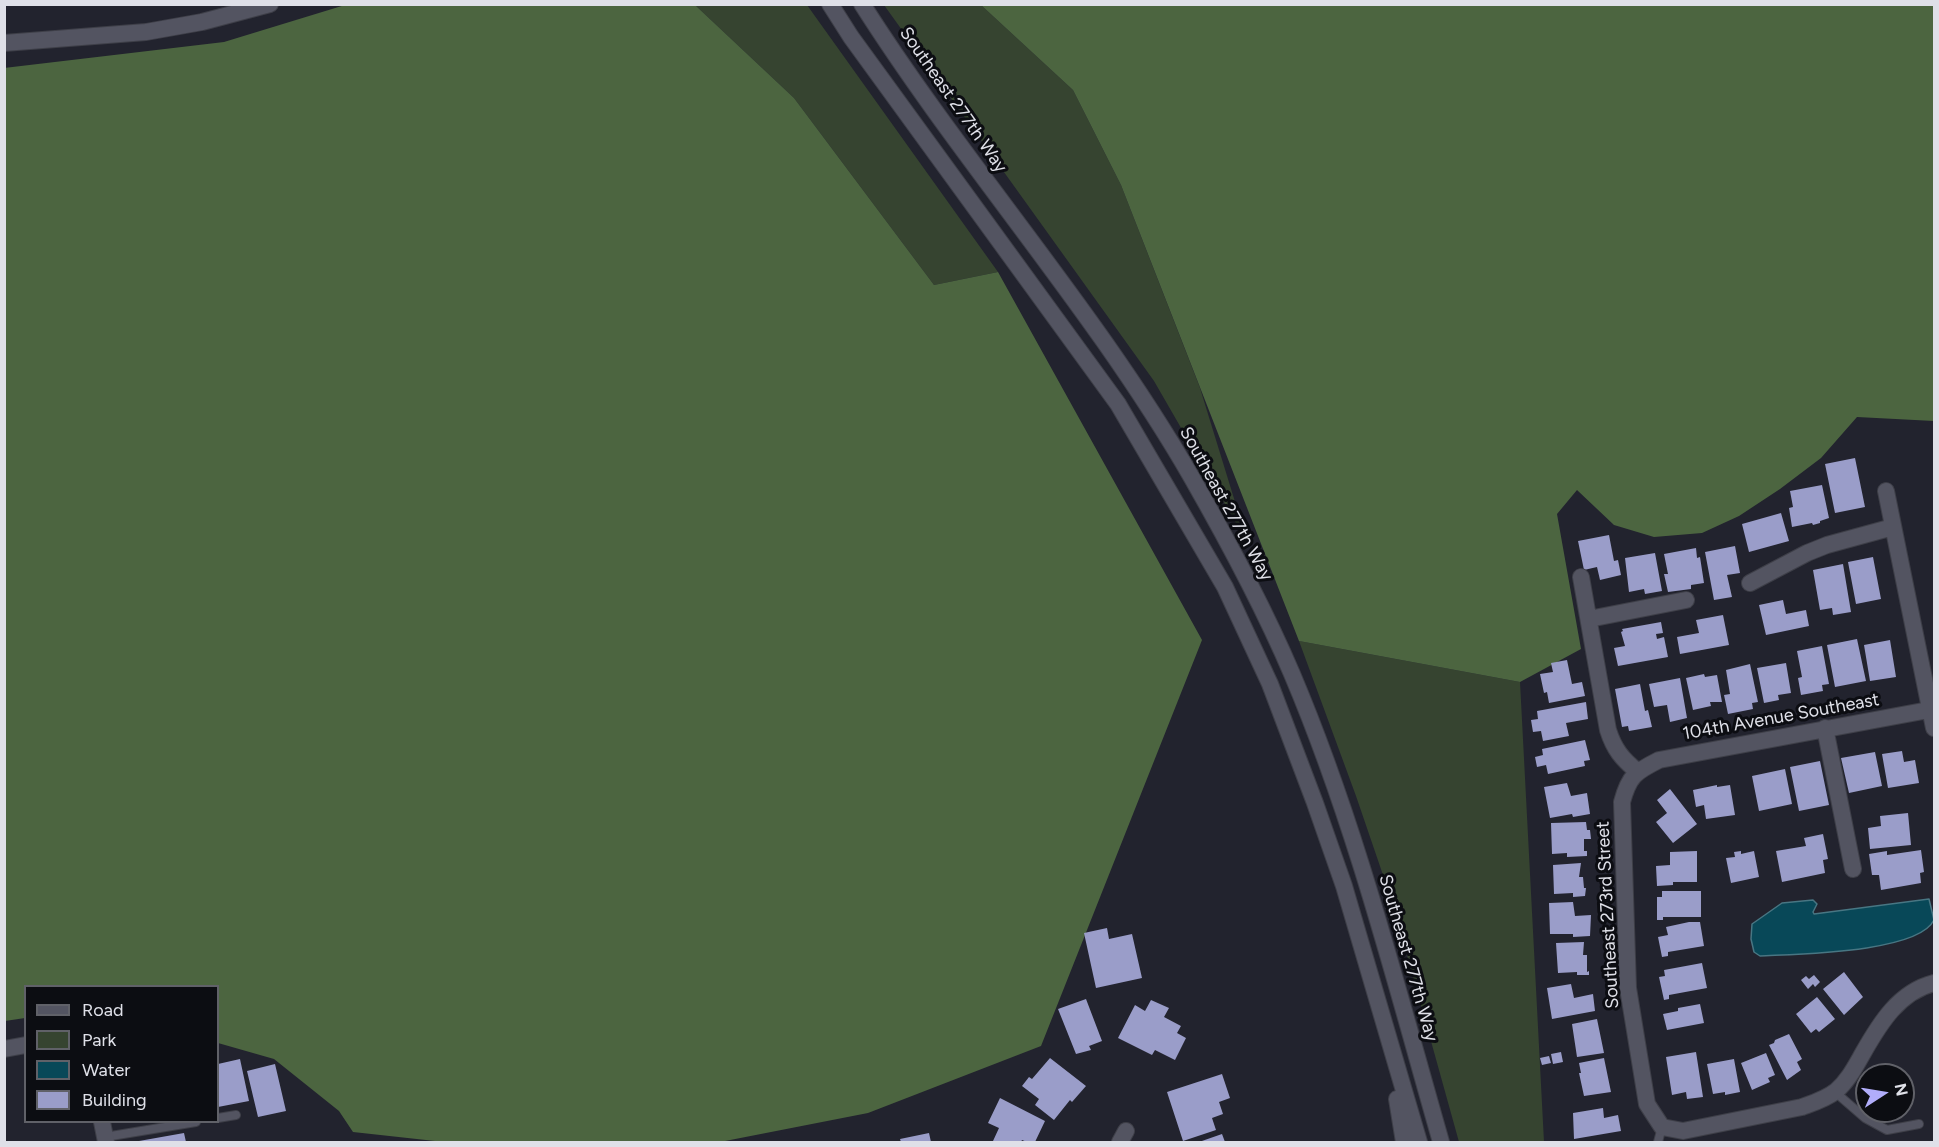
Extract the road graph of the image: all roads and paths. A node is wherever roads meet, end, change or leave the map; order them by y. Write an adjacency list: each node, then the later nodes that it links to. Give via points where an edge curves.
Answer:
1 (270, 4): 4 (main road, via 146,32)
2 (830, 4): 17 (main road, via 1118,404 1226,587 1270,684 1315,803 1344,886)
3 (862, 4): 20 (main road, Southeast 277th Way, via 1145,402 1191,476 1248,582 1292,674 1336,791 1390,959)
4 (4, 43)
5 (1886, 491): 6 (main road)
6 (1893, 527): 8 (main road, via 1827,545); 11 (main road)
7 (1581, 577): 10 (main road)
8 (1750, 583)
9 (1686, 600): 10 (main road)
10 (1589, 619): 14 (main road, via 1613,746)
11 (1933, 710): 12 (main road, 104th Avenue Southeast); 13 (main road)
12 (1825, 728): 14 (main road, 104th Avenue Southeast, via 1682,754); 15 (main road)
13 (1935, 728)
14 (1637, 771): 27 (main road, Southeast 273rd Street, via 1622,802 1628,988 1647,1104)
15 (1852, 869)
16 (1935, 983): 21 (main road, via 1896,1004 1850,1077)
17 (1383, 1022): 28 (main road); 29 (main road)
18 (24, 1045): 19 (main road)
19 (4, 1049)
20 (1426, 1089): 30 (main road); 31 (main road)
21 (1835, 1092): 25 (lane, via 1865,1118 1887,1130); 27 (main road, via 1802,1107)
22 (236, 1115): 23 (lane)
23 (219, 1118)
24 (188, 1123): 26 (lane)
25 (1919, 1124)
26 (104, 1134)
27 (1660, 1135)
28 (1404, 1143)
29 (1419, 1143)
30 (1441, 1143)
31 (1447, 1143)

